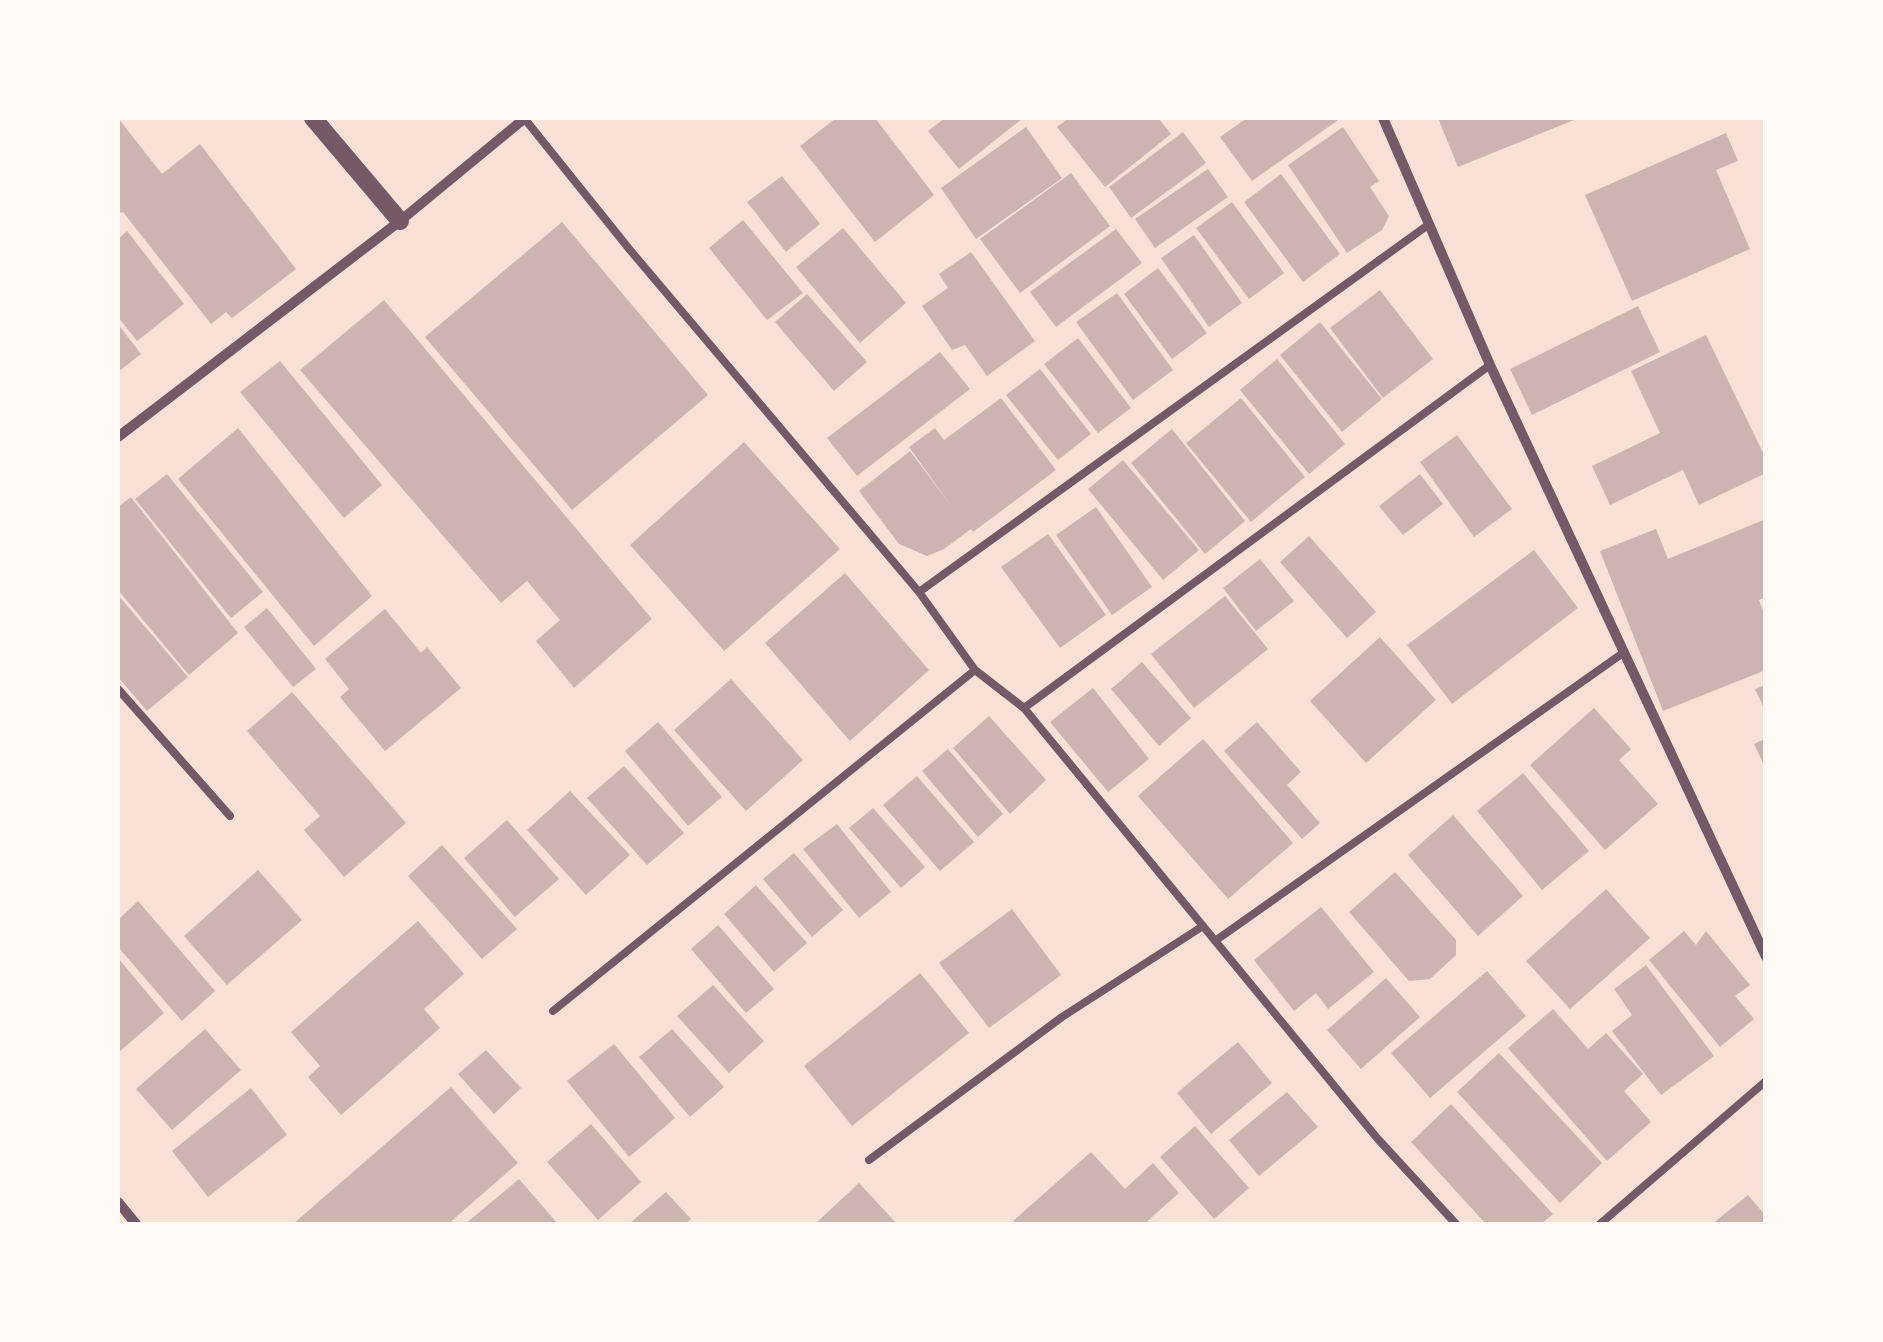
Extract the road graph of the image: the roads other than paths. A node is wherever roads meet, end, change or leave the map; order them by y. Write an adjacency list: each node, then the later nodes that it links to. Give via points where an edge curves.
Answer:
1 (313, 118): 4 (street)
2 (524, 118): 4 (street); 8 (lane)
3 (1383, 118): 5 (street)
4 (400, 221): 7 (street)
5 (1428, 225): 6 (street); 8 (lane)
6 (1490, 365): 9 (street); 12 (lane)
7 (118, 436)
8 (919, 592): 10 (lane)
9 (1623, 652): 15 (lane); 16 (street)
10 (976, 670): 12 (lane); 17 (lane)
11 (118, 688): 13 (lane)
12 (1024, 708): 14 (lane)
13 (230, 816)
14 (1203, 926): 15 (lane); 19 (lane, via 1062,1017)
15 (1215, 941): 22 (lane)
16 (1766, 957)
17 (552, 1011)
18 (1766, 1081): 23 (lane)
19 (869, 1160)
20 (118, 1202): 21 (street)
21 (136, 1224)
22 (1456, 1224)
23 (1600, 1224)

